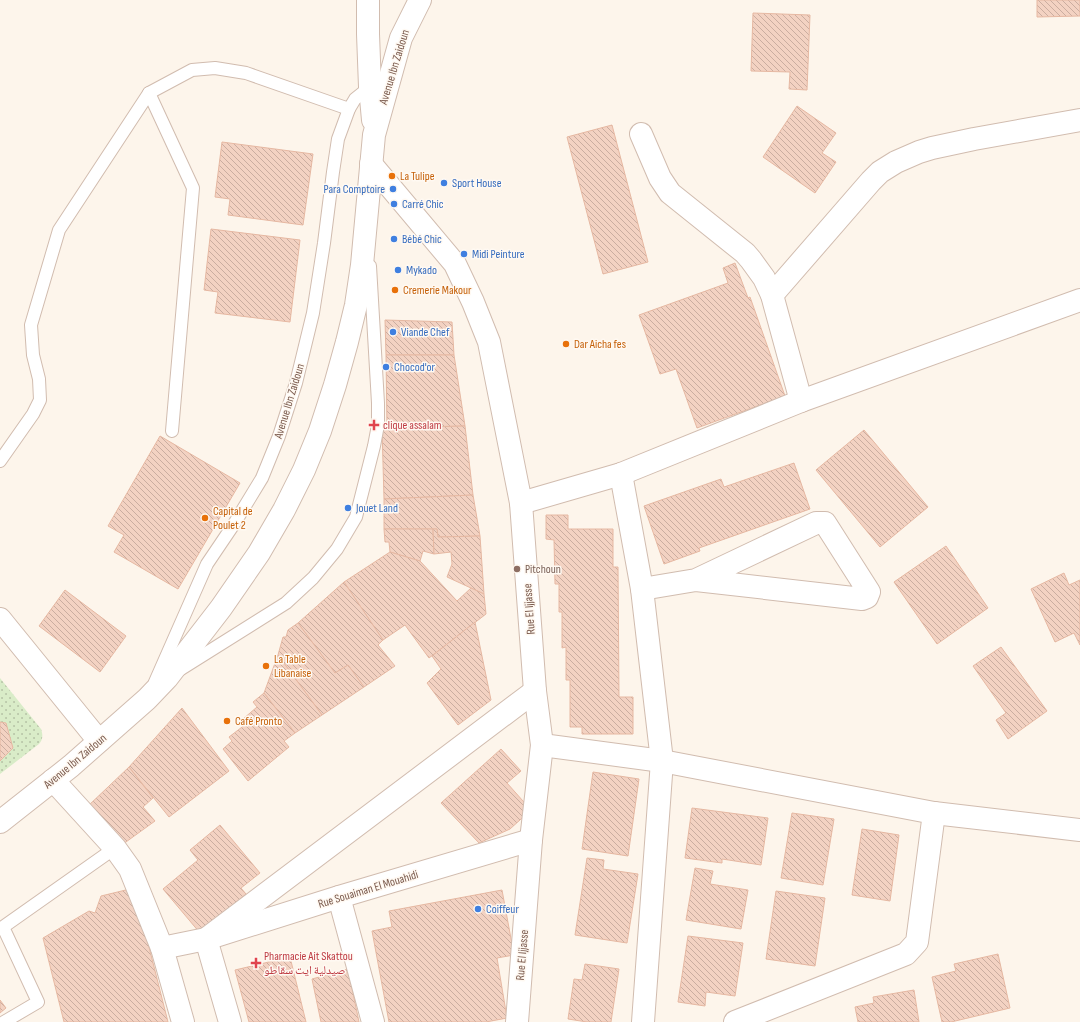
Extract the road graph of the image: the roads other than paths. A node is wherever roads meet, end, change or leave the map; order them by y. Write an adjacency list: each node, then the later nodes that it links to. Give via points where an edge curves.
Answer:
1 (368, 0): 3 (street, Avenue Ibn Zaidoun)
2 (420, 0): 8 (street, Avenue Ibn Zaidoun, via 401,38)
3 (370, 87): 5 (lane, Avenue Ibn Zaidoun, via 354,99); 8 (street, Avenue Ibn Zaidoun)
4 (149, 93): 5 (lane, via 192,70 215,68 246,73); 14 (lane, via 193,188); 15 (lane, via 59,230 31,325 40,400)
5 (349, 109): 23 (lane, Avenue Ibn Zaidoun, via 338,139 313,313 296,383 279,436 262,478 207,564)
6 (1080, 120): 11 (street, via 947,145 919,152 896,162 871,181)
7 (642, 134): 11 (street, via 660,178 670,193 745,254 761,274)
8 (374, 135): 9 (street, Avenue Ibn Zaidoun)
9 (371, 164): 10 (street, Avenue Ibn Zaidoun); 17 (street, Rue El Ijjasse, via 455,264 473,302 490,342)
10 (367, 217): 21 (street, Avenue Ibn Zaidoun, via 356,305 347,342 335,385 304,470 259,553 221,608); 21 (lane, via 378,425 356,517 337,550 313,578 286,603)
11 (772, 295): 13 (street)
12 (1080, 300): 13 (street)
13 (801, 401): 16 (street)
14 (172, 430)
15 (0, 462)
16 (621, 474): 17 (street); 19 (street)
17 (521, 503): 22 (street, Rue El Ijjasse)
18 (696, 580): 18 (street, via 862,599 867,597 869,592 825,523 820,522); 19 (street)
19 (642, 589): 26 (street)
20 (0, 619): 24 (street)
21 (166, 678): 23 (street, Avenue Ibn Zaidoun)
22 (535, 691): 25 (street, Rue El Ijjasse); 34 (street)
23 (148, 698): 24 (street, Avenue Ibn Zaidoun)
24 (99, 741): 27 (street, Avenue Ibn Zaidoun)
25 (542, 745): 26 (street); 31 (street, Rue El Ijjasse)
26 (662, 761): 28 (street); 41 (street)
27 (53, 780): 29 (street, Avenue Ibn Zaidoun); 32 (street)
28 (934, 812): 30 (street); 42 (street, via 917,942 906,954)
29 (0, 822)
30 (1080, 830)
31 (531, 840): 33 (street, Rue Souaiman El Mouahidi); 40 (street, Rue El Ijjasse)
32 (115, 848): 35 (street, via 130,869); 36 (lane, via 3,927 38,1002)
33 (339, 897): 34 (street, Rue Souaiman El Mouahidi); 39 (street)
34 (206, 939): 35 (street, Rue Souaiman El Mouahidi); 38 (street)
35 (162, 948): 37 (street)
36 (4, 1022)
37 (183, 1022)
38 (230, 1022)
39 (373, 1022)
40 (517, 1022)
41 (643, 1022)
42 (736, 1022)

